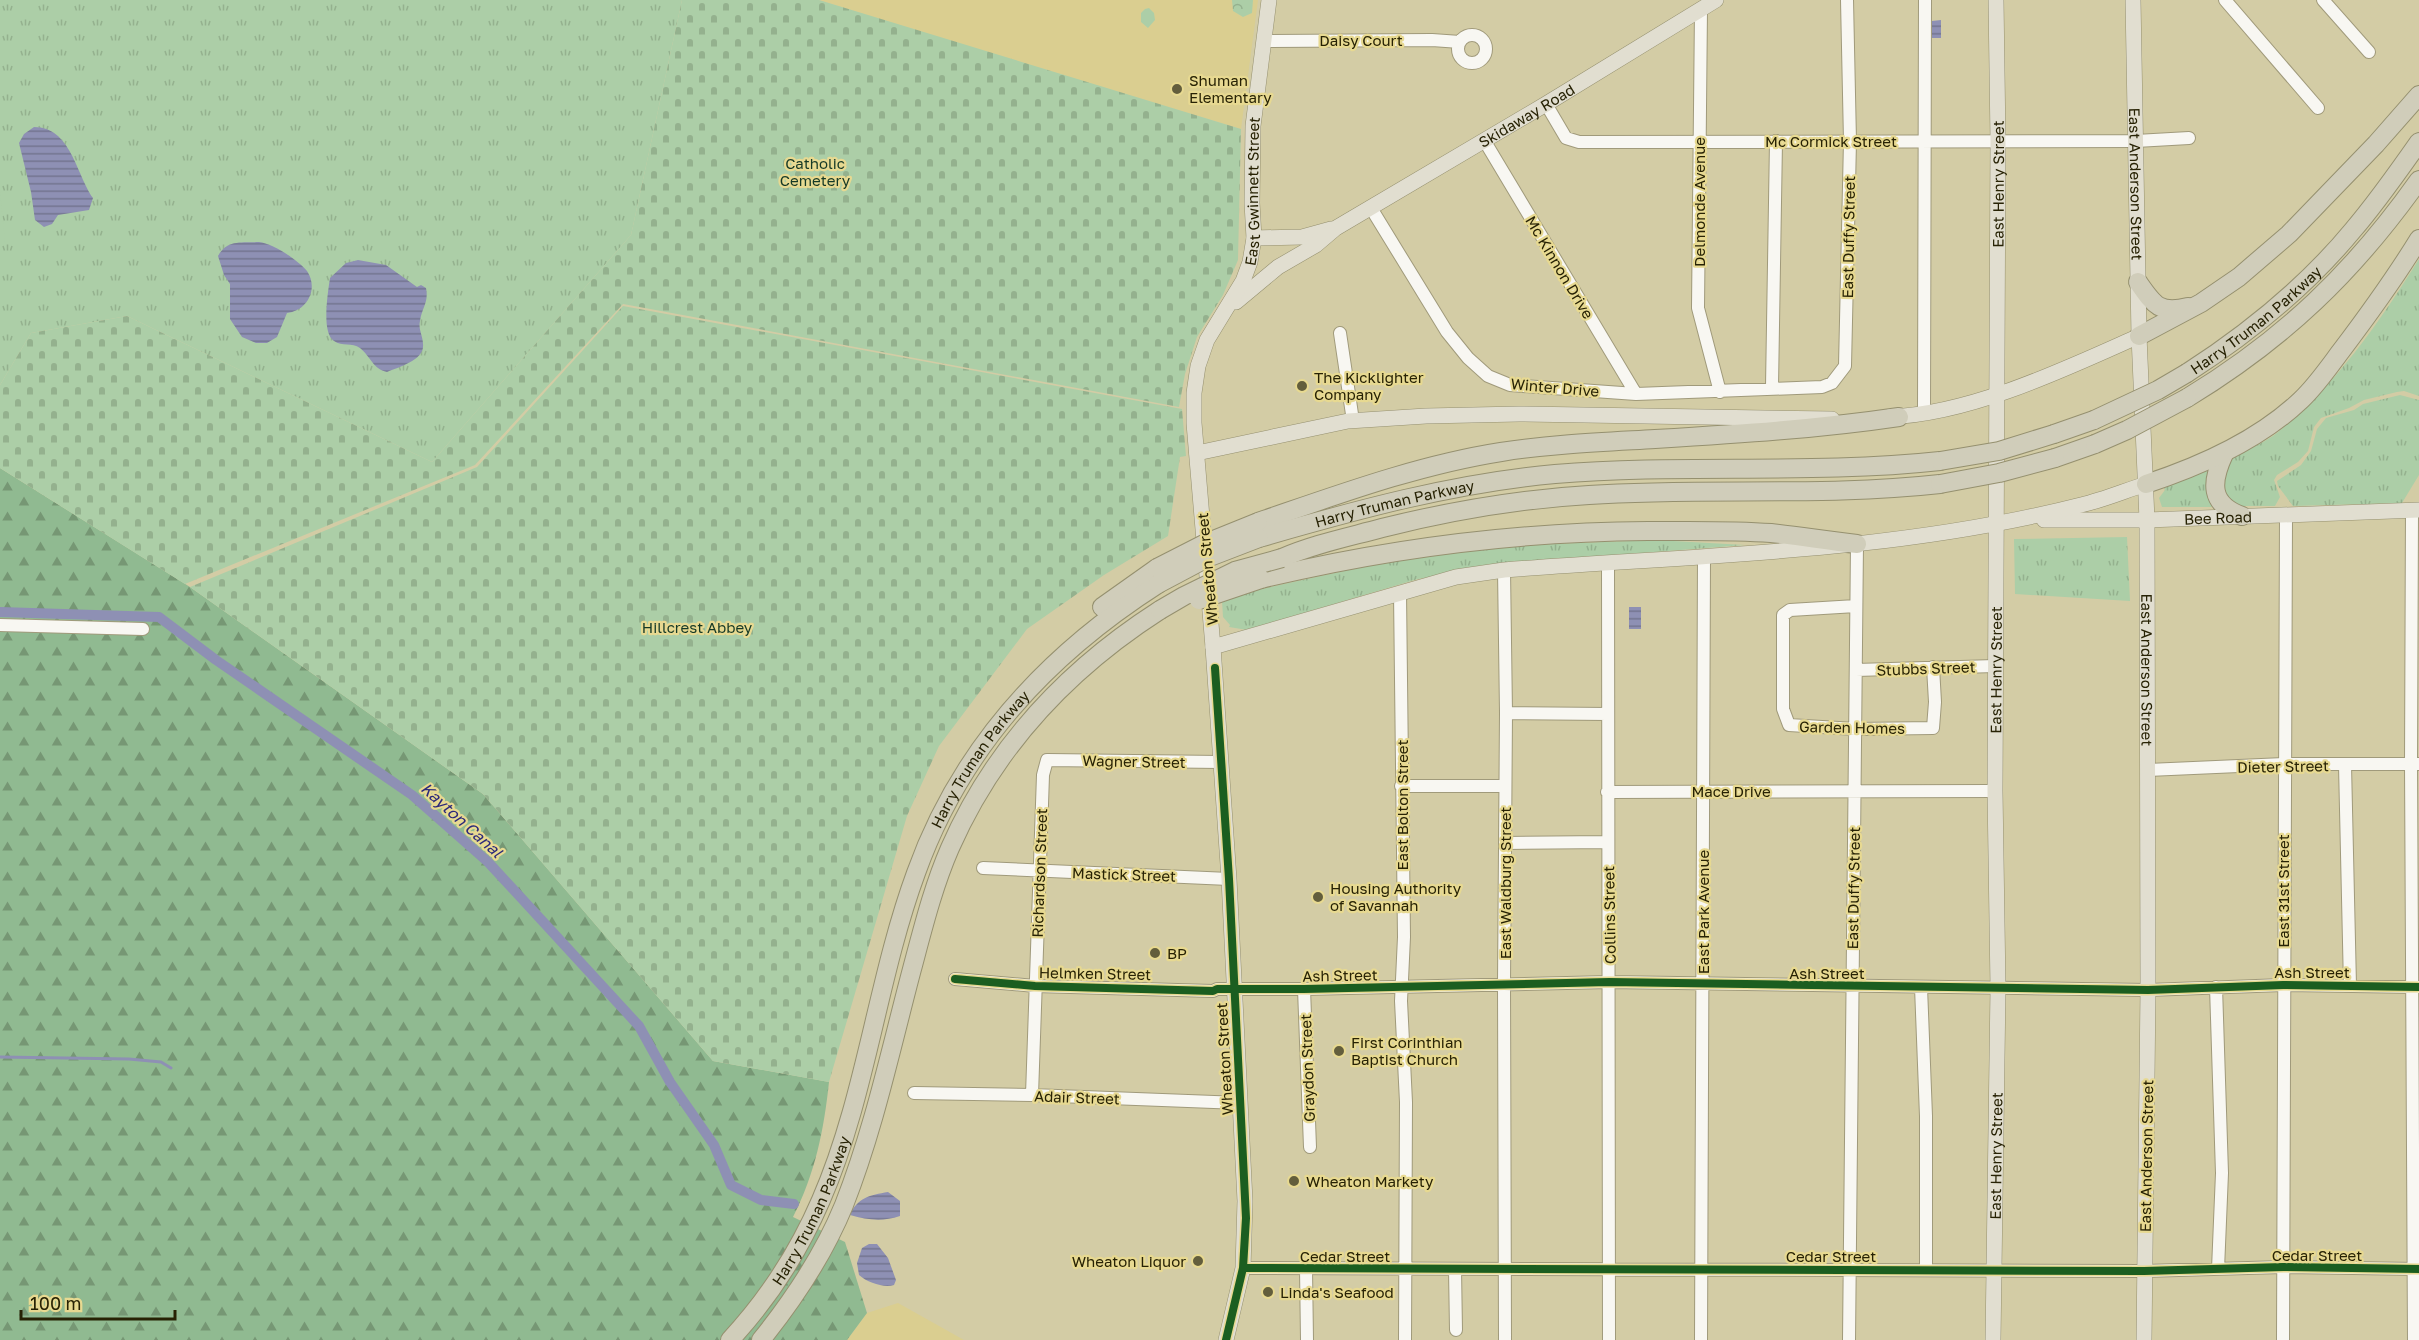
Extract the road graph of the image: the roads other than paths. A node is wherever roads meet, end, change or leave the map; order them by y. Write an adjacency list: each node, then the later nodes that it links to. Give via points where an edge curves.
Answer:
1 (1269, 0): 10 (main road, East Gwinnett Street)
2 (1716, 0): 9 (main road, Skidaway Road)
3 (1847, 0): 20 (street, East Duffy Street)
4 (1925, 0): 21 (street)
5 (1996, 0): 22 (main road, East Henry Street)
6 (2133, 0): 23 (main road, East Anderson Street)
7 (2225, 0): 15 (street)
8 (2323, 0): 12 (street)
9 (1701, 9): 14 (main road, Skidaway Road); 18 (street, Delmonde Avenue)
10 (1263, 41): 11 (street, Daisy Court); 28 (main road, East Gwinnett Street, via 1253,126)
11 (1460, 42)
12 (2369, 52)
13 (2419, 95): 32 (highway, via 2289,234)
14 (1546, 104): 17 (main road, Skidaway Road); 18 (street, Mc Cormick Street, via 1566,138 1579,142)
15 (2318, 108)
16 (2189, 138): 23 (street, Mc Cormick Street)
17 (1484, 140): 26 (main road, Skidaway Road); 40 (street, Mc Kinnon Drive)
18 (1700, 141): 19 (street, Mc Cormick Street); 38 (street, Delmonde Avenue, via 1698,308)
19 (1776, 141): 20 (street, Mc Cormick Street); 37 (street)
20 (1850, 141): 21 (street, Mc Cormick Street); 36 (street, East Duffy Street)
21 (1924, 141): 22 (street, Mc Cormick Street); 41 (street)
22 (1998, 141): 23 (street, Mc Cormick Street); 39 (main road, East Henry Street)
23 (2136, 141): 31 (main road, East Anderson Street)
24 (2419, 142): 53 (highway, Harry Truman Parkway, bridge, via 2353,231 2301,286 2242,336 2158,390 2054,434 1999,451 1856,468 1590,471 1526,477)
25 (2419, 180): 60 (highway, Harry Truman Parkway, bridge, via 2370,246 2316,303 2255,354 2187,399 2138,425 2055,458 1999,474 1940,484 1856,491 1628,493 1483,507 1409,521 1235,571 1184,596)
26 (1371, 208): 27 (main road, Skidaway Road); 40 (street, Winter Drive, via 1447,332 1488,376 1510,384)
27 (1336, 228): 28 (main road, Skidaway Road, via 1302,237); 30 (main road, Skidaway Road)
28 (1254, 238): 30 (main road); 33 (main road, East Gwinnett Street, via 1244,281)
29 (2419, 238): 45 (highway, via 2385,293 2301,400)
30 (1301, 252): 33 (main road, Skidaway Road)
31 (2138, 282): 32 (highway, via 2161,309 2176,310); 35 (main road, East Anderson Street)
32 (2201, 303): 35 (highway)
33 (1229, 307): 44 (main road, Wheaton Street, via 1207,340 1198,366 1194,393)
34 (1340, 333): 43 (street)
35 (2139, 336): 39 (main road); 46 (main road, East Anderson Street)
36 (1845, 366): 37 (street, Winter Drive, via 1832,383 1822,387)
37 (1772, 387): 38 (street, Winter Drive)
38 (1720, 392): 40 (street, Winter Drive)
39 (1997, 393): 41 (main road); 52 (main road, East Henry Street)
40 (1636, 394)
41 (1924, 413): 42 (main road)
42 (1899, 417): 43 (main road, via 1519,414); 53 (highway, via 1834,427 1501,452 1345,492)
43 (1353, 421): 44 (main road)
44 (1197, 453): 63 (main road, Wheaton Street)
45 (2224, 454): 46 (highway); 49 (highway, via 2215,474 2218,499 2227,511)
46 (2145, 484): 50 (main road, via 2083,505); 51 (main road, East Anderson Street)
47 (2416, 510): 48 (main road, Bee Road); 73 (street)
48 (2286, 515): 49 (main road, Bee Road); 72 (street, East 31st Street)
49 (2242, 516): 51 (main road, Bee Road)
50 (2018, 520): 51 (main road, Bee Road); 52 (main road)
51 (2147, 520): 75 (main road, East Anderson Street)
52 (1996, 523): 54 (main road, via 1918,538); 64 (main road, East Henry Street)
53 (1258, 530): 122 (highway, Harry Truman Parkway, bridge, via 1206,543 1158,576 1124,590 1081,624 1044,663 965,772 915,874 834,1168 821,1200 785,1268)
54 (1857, 544): 55 (main road); 59 (street, East Duffy Street); 60 (highway, bridge, via 1770,533 1595,531 1499,537 1322,564 1261,579)
55 (1704, 556): 56 (main road); 78 (street, East Park Avenue)
56 (1608, 562): 57 (main road); 68 (street, Collins Street)
57 (1504, 570): 58 (main road, via 1456,577); 67 (street, East Waldburg Street)
58 (1400, 593): 63 (main road); 76 (street, East Bolton Street)
59 (1856, 606): 66 (street, East Duffy Street); 69 (street, Garden Homes, via 1790,610 1783,615 1783,709 1789,725)
60 (1160, 614): 123 (highway, Harry Truman Parkway, via 1104,648 1076,672 1026,725 984,784 950,849 926,916 843,1208 825,1245)
61 (0, 625): 62 (street)
62 (143, 629)
63 (1213, 647): 71 (main road, Wheaton Street)
64 (1995, 666): 65 (street, Stubbs Street); 79 (main road, East Henry Street)
65 (1933, 668): 66 (street, Stubbs Street); 69 (street, Garden Homes, via 1933,728)
66 (1856, 670): 69 (street, East Duffy Street)
67 (1506, 713): 68 (street); 77 (street, East Waldburg Street)
68 (1608, 714): 80 (street, Collins Street)
69 (1855, 729): 81 (street, East Duffy Street)
70 (1047, 760): 71 (street, Wagner Street); 85 (street, Richardson Street, via 1042,776)
71 (1221, 762): 86 (main road, Wheaton Street)
72 (2284, 764): 74 (street, Dieter Street); 75 (street, Dieter Street); 91 (street, East 31st Street)
73 (2415, 764): 74 (street, Dieter Street); 98 (street)
74 (2345, 765): 94 (street)
75 (2148, 770): 102 (main road, East Anderson Street)
76 (1401, 786): 77 (street); 95 (street, East Bolton Street)
77 (1505, 786): 83 (street, East Waldburg Street)
78 (1703, 791): 80 (street, Mace Drive); 81 (street, Mace Drive); 90 (street, East Park Avenue)
79 (1995, 791): 81 (street); 99 (main road, East Henry Street)
80 (1607, 792): 82 (street, Collins Street)
81 (1854, 792): 93 (street, East Duffy Street)
82 (1608, 842): 83 (street); 88 (street, Collins Street)
83 (1504, 843): 89 (street, East Waldburg Street)
84 (983, 868): 85 (street, Mastick Street)
85 (1040, 871): 86 (street, Mastick Street); 92 (street, Richardson Street)
86 (1229, 879): 100 (main road, Wheaton Street)
87 (955, 979): 92 (street, Helmken Street)
88 (1609, 982): 89 (street, Ash Street); 90 (street, Ash Street); 117 (street, Collins Street)
89 (1504, 983): 95 (street, Ash Street); 108 (street, East Waldburg Street)
90 (1702, 985): 93 (street, Ash Street); 109 (street, East Park Avenue)
91 (2283, 985): 94 (street, Ash Street); 97 (street, Ash Street); 110 (street, East 31st Street)
92 (1035, 986): 100 (street, Helmken Street); 104 (street, Richardson Street)
93 (1852, 986): 96 (street, Ash Street); 113 (street, East Duffy Street)
94 (2350, 986): 98 (street, Ash Street)
95 (1402, 987): 101 (street, Ash Street); 116 (street, East Bolton Street)
96 (1922, 987): 99 (street, Ash Street); 118 (street)
97 (2216, 987): 102 (street, Ash Street); 114 (street, via 2222,1173)
98 (2415, 987): 115 (street)
99 (1998, 988): 102 (street, Ash Street); 119 (main road, East Henry Street)
100 (1234, 989): 101 (street, Ash Street); 105 (main road, Wheaton Street)
101 (1304, 989): 106 (street, Graydon Street)
102 (2148, 990): 120 (main road, East Anderson Street)
103 (914, 1093): 104 (street, Adair Street)
104 (1032, 1095): 105 (street, Adair Street)
105 (1240, 1103): 107 (main road, Wheaton Street, via 1246,1218)
106 (1310, 1148)
107 (1243, 1268): 111 (street, Cedar Street); 124 (main road, Wheaton Street)
108 (1505, 1268): 112 (street, Cedar Street); 117 (street, Cedar Street); 127 (street, East Waldburg Street)
109 (1701, 1268): 113 (street, Cedar Street); 117 (street, Cedar Street); 129 (street, East Park Avenue)
110 (2283, 1268): 114 (street, Cedar Street); 115 (street, Cedar Street); 133 (street, East 31st Street)
111 (1305, 1269): 116 (street, Cedar Street); 125 (street)
112 (1455, 1269): 116 (street, Cedar Street); 121 (street)
113 (1850, 1269): 118 (street, Cedar Street); 130 (street, East Duffy Street)
114 (2218, 1269): 120 (street, Cedar Street)
115 (2417, 1269): 134 (street)
116 (1405, 1270): 126 (street, East Bolton Street)
117 (1609, 1270): 128 (street, Collins Street)
118 (1926, 1270): 119 (street, Cedar Street)
119 (1993, 1270): 120 (street, Cedar Street); 131 (main road, East Henry Street)
120 (2144, 1271): 132 (main road, East Anderson Street)
121 (1456, 1330)
122 (730, 1340)
123 (761, 1340)
124 (1226, 1340)
125 (1307, 1340)
126 (1406, 1340)
127 (1505, 1340)
128 (1609, 1340)
129 (1701, 1340)
130 (1849, 1340)
131 (1993, 1340)
132 (2144, 1340)
133 (2283, 1340)
134 (2414, 1340)

